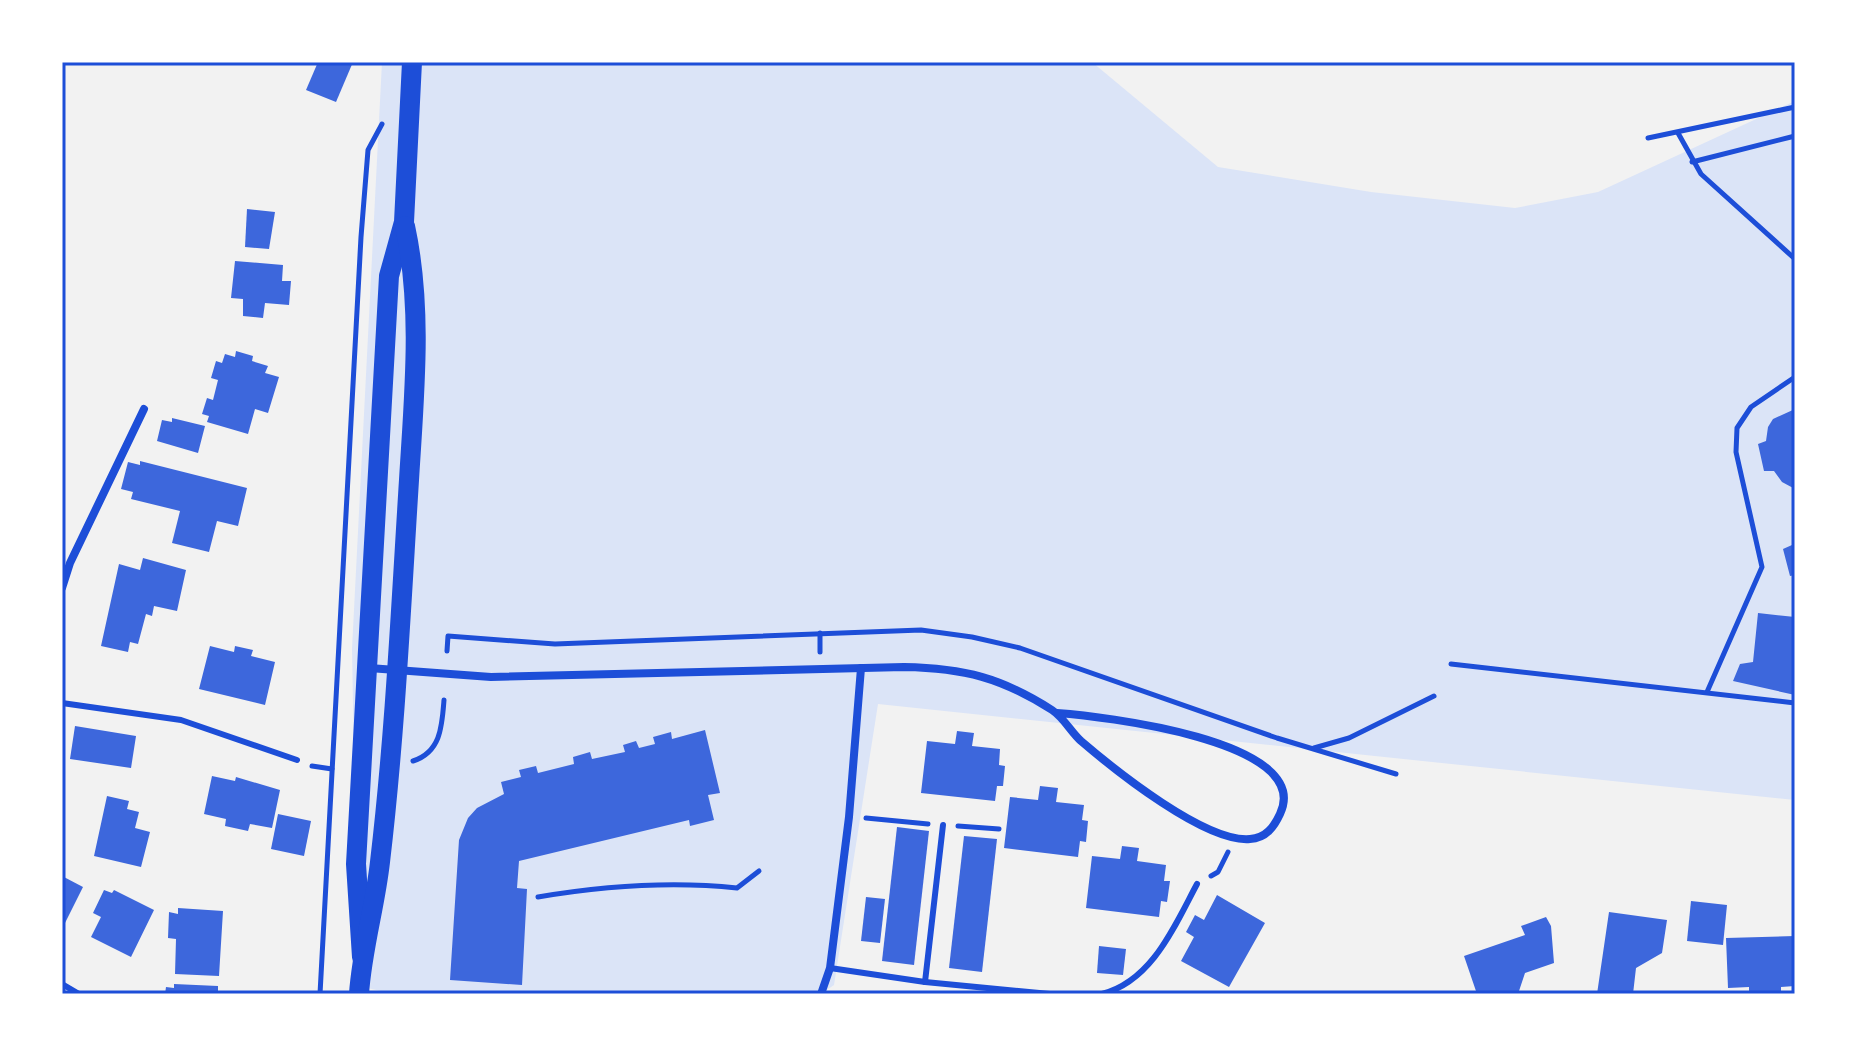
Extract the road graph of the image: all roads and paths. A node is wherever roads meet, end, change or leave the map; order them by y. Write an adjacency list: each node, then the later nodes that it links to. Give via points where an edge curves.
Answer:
1 (412, 62): 7 (main road)
2 (1795, 107): 3 (path)
3 (1678, 133): 5 (path); 6 (path)
4 (1795, 136): 6 (path)
5 (1648, 138)
6 (1692, 162): 8 (path)
7 (404, 222): 15 (main road, via 389,276); 16 (main road, via 415,273 415,386)
8 (1795, 259)
9 (1795, 377): 18 (path, via 1751,407 1737,428 1736,452 1762,567)
10 (144, 409): 11 (street)
11 (62, 588)
12 (820, 633): 13 (path)
13 (820, 657)
14 (1451, 664): 18 (path)
15 (368, 668): 16 (street); 32 (main road, via 356,864)
16 (397, 668): 17 (street, via 491,677); 32 (main road, via 380,866)
17 (861, 668): 23 (street, via 972,672); 33 (street)
18 (1707, 692): 22 (path)
19 (1434, 696): 24 (path, via 1349,738)
20 (444, 700): 26 (path, via 438,742 428,754)
21 (62, 703): 25 (lane, via 181,720)
22 (1795, 703)
23 (1057, 713): 28 (street, via 1080,740 1182,815); 28 (street, via 1148,722 1270,768 1281,785 1284,806 1273,829 1256,839)
24 (1313, 749)
25 (297, 760)
26 (409, 762)
27 (943, 825): 34 (lane)
28 (1233, 841): 30 (path, via 1218,872)
29 (759, 871): 31 (path, via 737,888 589,889)
30 (1197, 884): 40 (lane, via 1151,962 1134,980)
31 (538, 897)
32 (362, 957): 37 (main road)
33 (830, 968): 34 (lane); 38 (street)
34 (925, 982): 39 (lane)
35 (62, 984): 36 (lane)
36 (79, 994)
37 (359, 994)
38 (821, 994)
39 (1050, 994)
40 (1102, 994)

